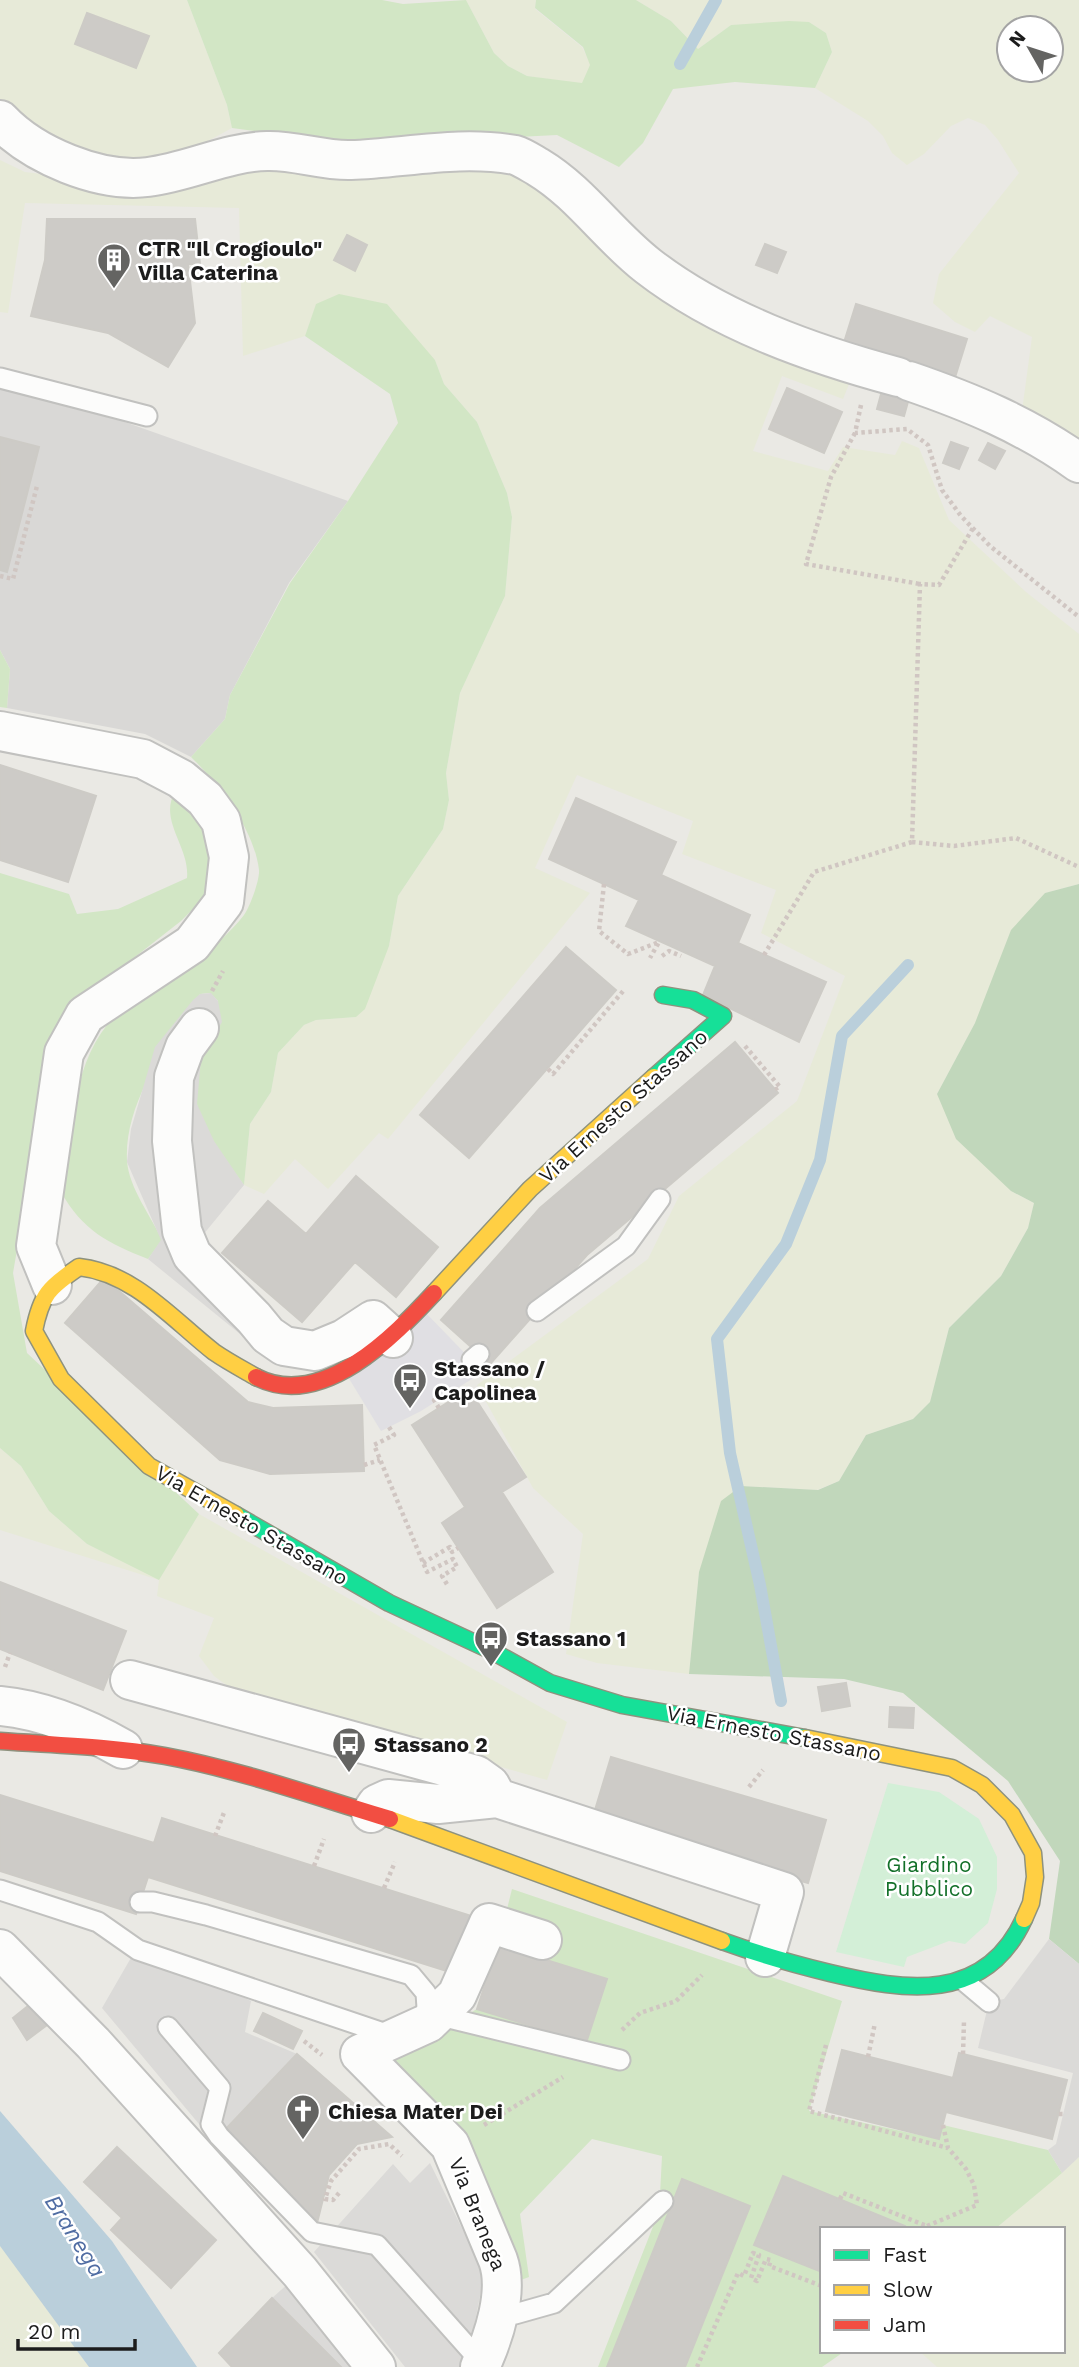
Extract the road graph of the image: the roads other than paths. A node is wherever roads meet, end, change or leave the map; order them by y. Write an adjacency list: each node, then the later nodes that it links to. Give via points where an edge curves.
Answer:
1 (0, 120): 4 (street, via 31,147 64,164 147,178 240,153 269,150 348,160 455,151 517,155 562,182 647,265 696,298 783,339 978,404)
2 (0, 378): 3 (lane)
3 (148, 416)
4 (1079, 463)
5 (0, 731): 10 (street, via 143,759 181,779 205,799 221,821 229,856 223,902 192,944 85,1015 64,1053 36,1246)
6 (663, 995): 12 (street, Via Ernesto Stassano, via 693,1000 723,1016 530,1189)
7 (199, 1028): 12 (street, via 185,1047 174,1087 172,1141 182,1231 192,1255 284,1346 315,1351 373,1320)
8 (660, 1199): 11 (lane, via 626,1246)
9 (97, 1269): 10 (street, via 79,1267); 12 (street, Via Ernesto Stassano, via 132,1284 217,1354 260,1379 295,1385 345,1372); 13 (lane, via 262,1399)
10 (52, 1285): 26 (street, Via Ernesto Stassano, via 39,1305 34,1331 61,1379 149,1466 389,1604 550,1683 622,1705 952,1768 982,1785 1012,1815 1026,1838 1035,1877 1031,1903 1015,1938 994,1961)
11 (537, 1311)
12 (393, 1338)
13 (316, 1400)
14 (5, 1666): 17 (street, Via Ernesto Stassano)
15 (130, 1680): 19 (street, via 476,1774)
16 (0, 1706): 17 (street, Via Ernesto Stassano)
17 (117, 1733): 18 (street, Via Ernesto Stassano); 20 (street, Via Ernesto Stassano, via 167,1756)
18 (0, 1741)
19 (497, 1798): 20 (street, via 438,1804 388,1799); 25 (street, via 784,1892)
20 (371, 1813): 25 (street, Via Ernesto Stassano)
21 (0, 1890): 29 (lane, via 97,1922 138,1950)
22 (140, 1902): 29 (lane, via 206,1916 411,1975 426,1993)
23 (542, 1940): 29 (street, Via Branega, via 489,1923 457,1994)
24 (0, 1949): 34 (street, via 93,2043 300,2272)
25 (765, 1957): 26 (street, Via Ernesto Stassano, via 883,1986 928,1988)
26 (964, 1981): 27 (lane)
27 (989, 2002)
28 (168, 2027): 33 (lane, via 220,2088 211,2124 219,2136 312,2232 377,2245)
29 (414, 2031): 30 (lane, via 449,2018); 32 (street, Via Branega, via 360,2054 450,2145 504,2277)
30 (620, 2060)
31 (663, 2201): 32 (lane, via 554,2303 515,2314)
32 (498, 2311): 33 (street, Via Branega)
33 (477, 2359)
34 (376, 2367)

